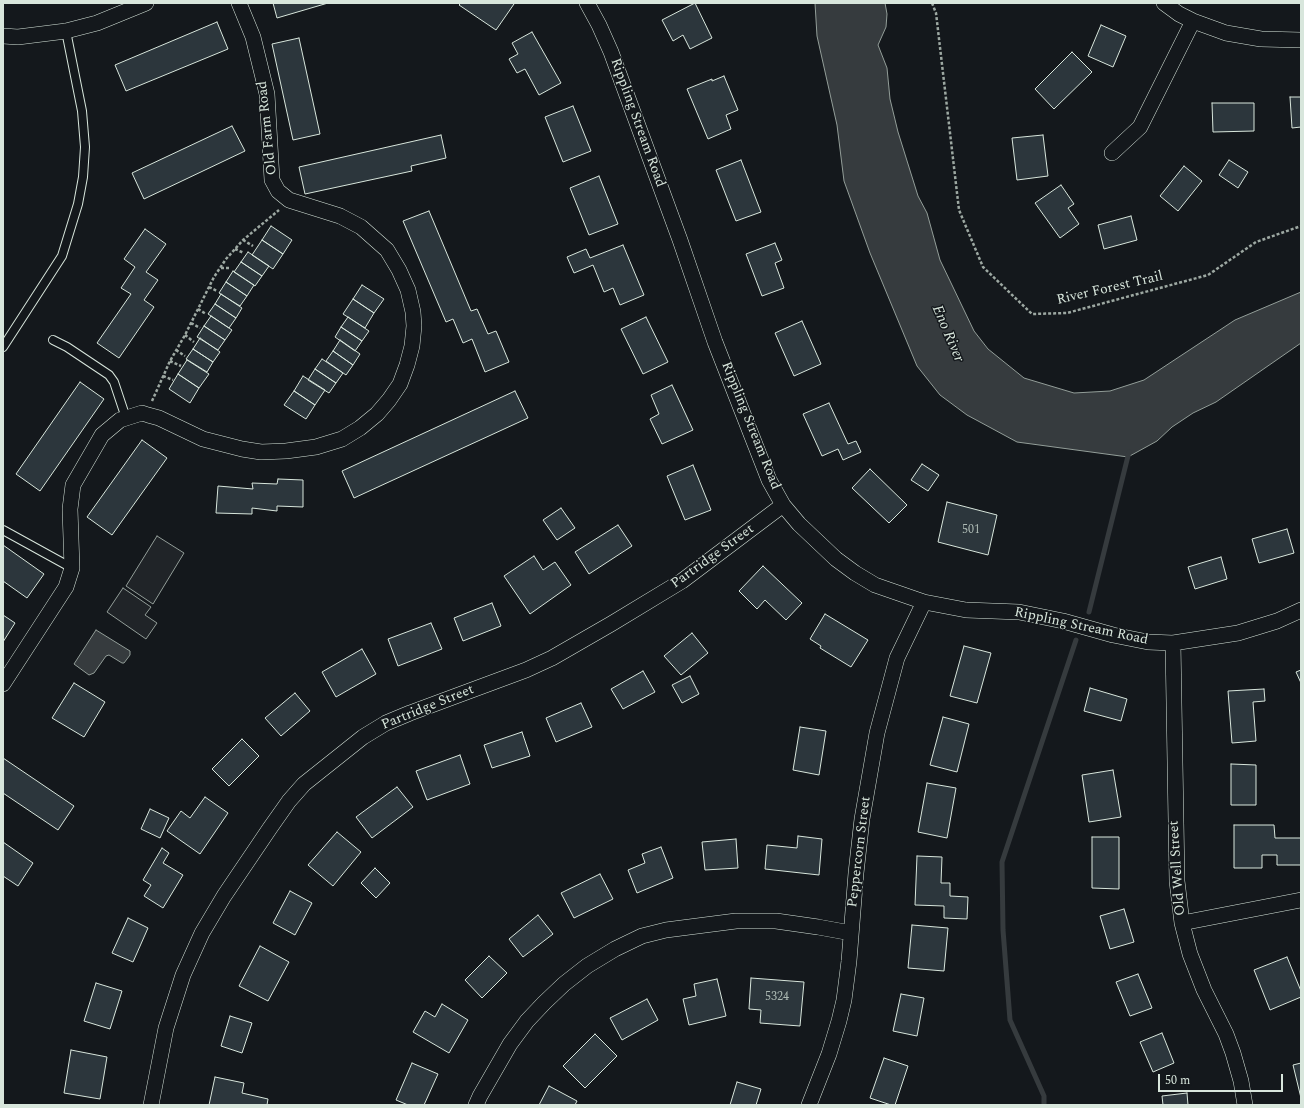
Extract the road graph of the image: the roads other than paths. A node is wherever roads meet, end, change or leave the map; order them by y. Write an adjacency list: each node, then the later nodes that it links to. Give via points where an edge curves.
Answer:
1 (146, 3): 6 (street, via 97,23)
2 (239, 3): 12 (street, Old Farm Road, via 253,37 267,94 272,180 289,200 340,216 361,227 387,250 408,290 413,312 412,346 407,365 400,384 377,414 342,439 324,446 261,452 242,450 203,439 159,418 142,413)
3 (586, 3): 13 (street, Rippling Stream Road, via 612,52 727,371 769,480)
4 (1164, 3): 5 (street)
5 (1193, 22): 8 (street, via 1236,36); 9 (street, via 1140,127)
6 (66, 30): 7 (street, via 18,37); 11 (lane, via 82,111 85,147 78,204 62,256)
7 (3, 36)
8 (1301, 40)
9 (1112, 153)
10 (53, 340): 12 (lane, via 109,375 114,382)
11 (3, 347)
12 (126, 418): 15 (street, Old Farm Road, via 102,435 73,485 70,509)
13 (783, 505): 16 (street, Rippling Stream Road, via 816,542 855,573 876,584); 23 (street, Partridge Street, via 682,580 611,624 526,670 386,723 363,737 304,784 270,828 202,933 183,975 166,1028)
14 (3, 530): 15 (lane)
15 (72, 568): 19 (street, Old Farm Road, via 66,587)
16 (924, 602): 18 (street, Rippling Stream Road, via 966,610 1018,612 1127,638); 22 (street, Peppercorn Street, via 897,658 877,733 862,819)
17 (1301, 610): 18 (street, Rippling Stream Road, via 1277,621 1238,633)
18 (1173, 643): 21 (street, Old Well Street, via 1177,881)
19 (3, 684)
20 (1301, 900): 21 (street)
21 (1182, 923): 26 (street, Old Well Street, via 1190,954 1204,990 1233,1053)
22 (851, 933): 24 (street, via 776,921 736,921 666,930 642,936 587,966 544,1003 510,1044); 25 (street, Peppercorn Street, via 844,1000 839,1021)
23 (151, 1105)
24 (476, 1105)
25 (809, 1105)
26 (1245, 1105)

